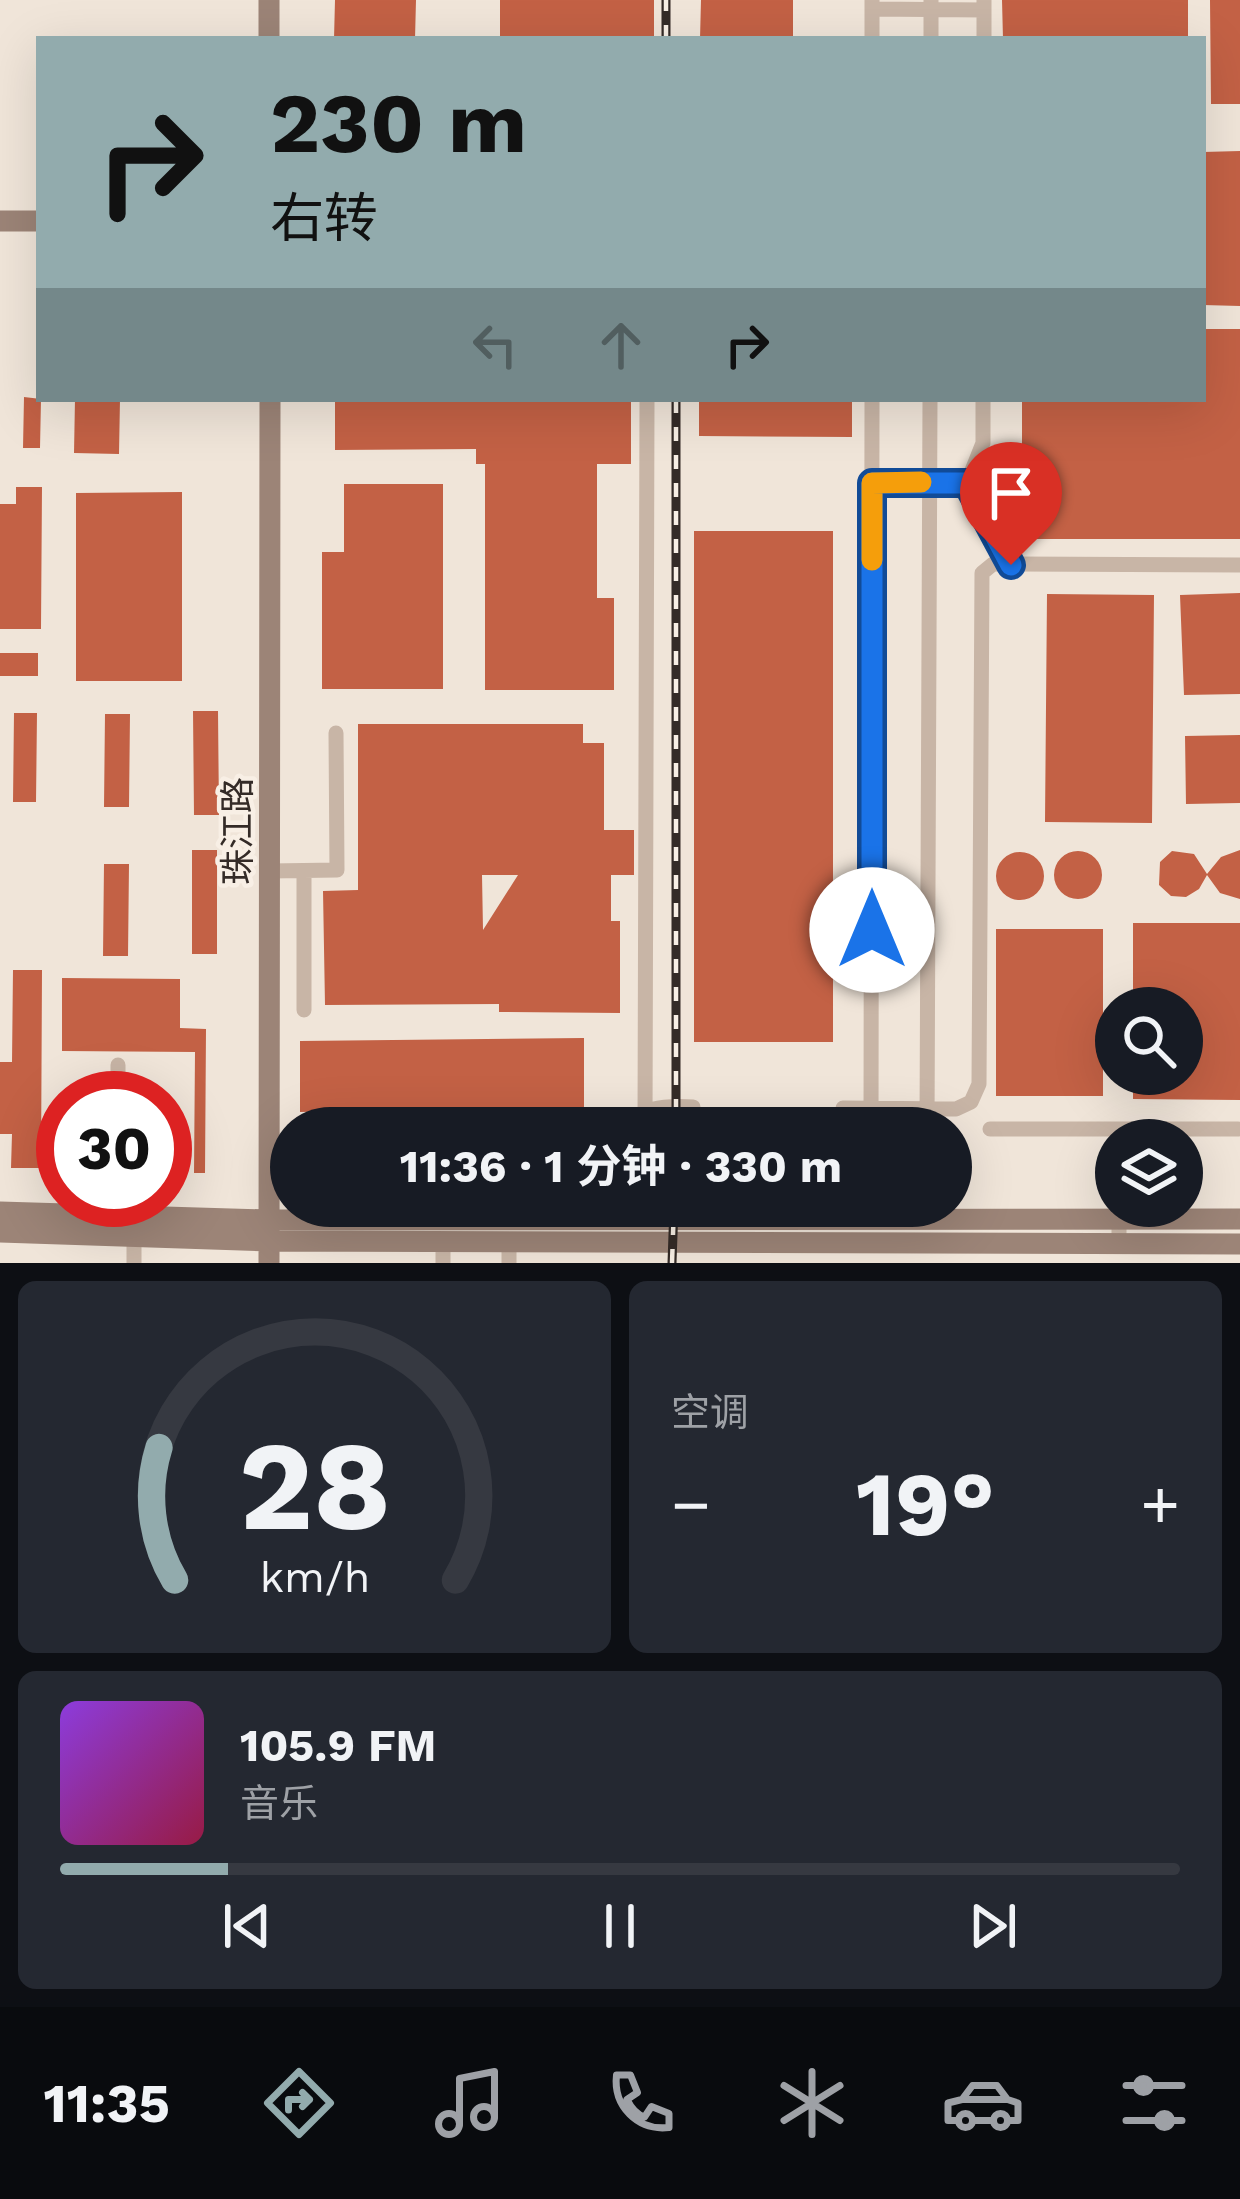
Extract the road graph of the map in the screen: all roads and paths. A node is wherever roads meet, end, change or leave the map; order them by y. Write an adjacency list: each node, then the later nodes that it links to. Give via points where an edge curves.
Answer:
1 (269, 0): 5 (street)
2 (872, 5): 3 (street); 6 (street)
3 (931, 5): 4 (street); 7 (street)
4 (984, 5): 8 (street)
5 (269, 36)
6 (872, 36)
7 (931, 36)
8 (984, 36)
9 (0, 221): 10 (street)
10 (36, 221)
11 (270, 402): 22 (street, 珠江路)
12 (647, 402): 27 (street)
13 (872, 402): 17 (street)
14 (930, 402): 16 (street)
15 (983, 402): 18 (street, via 983,443)
16 (930, 482): 17 (street); 18 (street); 29 (street)
17 (872, 483): 28 (street)
18 (967, 483): 19 (street)
19 (1011, 565): 20 (street); 30 (street, via 982,573 979,1084)
20 (1240, 566)
21 (336, 734): 23 (street, via 337,871)
22 (270, 871): 23 (street); 47 (street, 珠江路)
23 (304, 871): 24 (street)
24 (304, 1010)
25 (118, 1065): 26 (street)
26 (118, 1071)
27 (645, 1107)
28 (872, 1107)
29 (928, 1107)
30 (960, 1107)
31 (990, 1129): 34 (street)
32 (1238, 1129): 33 (street)
33 (1203, 1130)
34 (1095, 1133)
35 (36, 1211): 36 (street)
36 (0, 1212)
37 (972, 1213): 38 (street)
38 (1095, 1213)
39 (1203, 1218): 40 (street)
40 (1240, 1220)
41 (192, 1224): 47 (street)
42 (304, 1227): 47 (street)
43 (645, 1227): 48 (street)
44 (1119, 1227): 49 (street)
45 (0, 1232): 46 (street)
46 (134, 1236): 47 (street); 55 (street)
47 (269, 1241): 51 (street)
48 (645, 1244): 52 (street); 53 (street)
49 (1119, 1244): 50 (street); 54 (street)
50 (1225, 1251)
51 (443, 1253): 52 (street)
52 (508, 1253)
53 (860, 1254): 54 (street)
54 (925, 1254)
55 (134, 1263)

